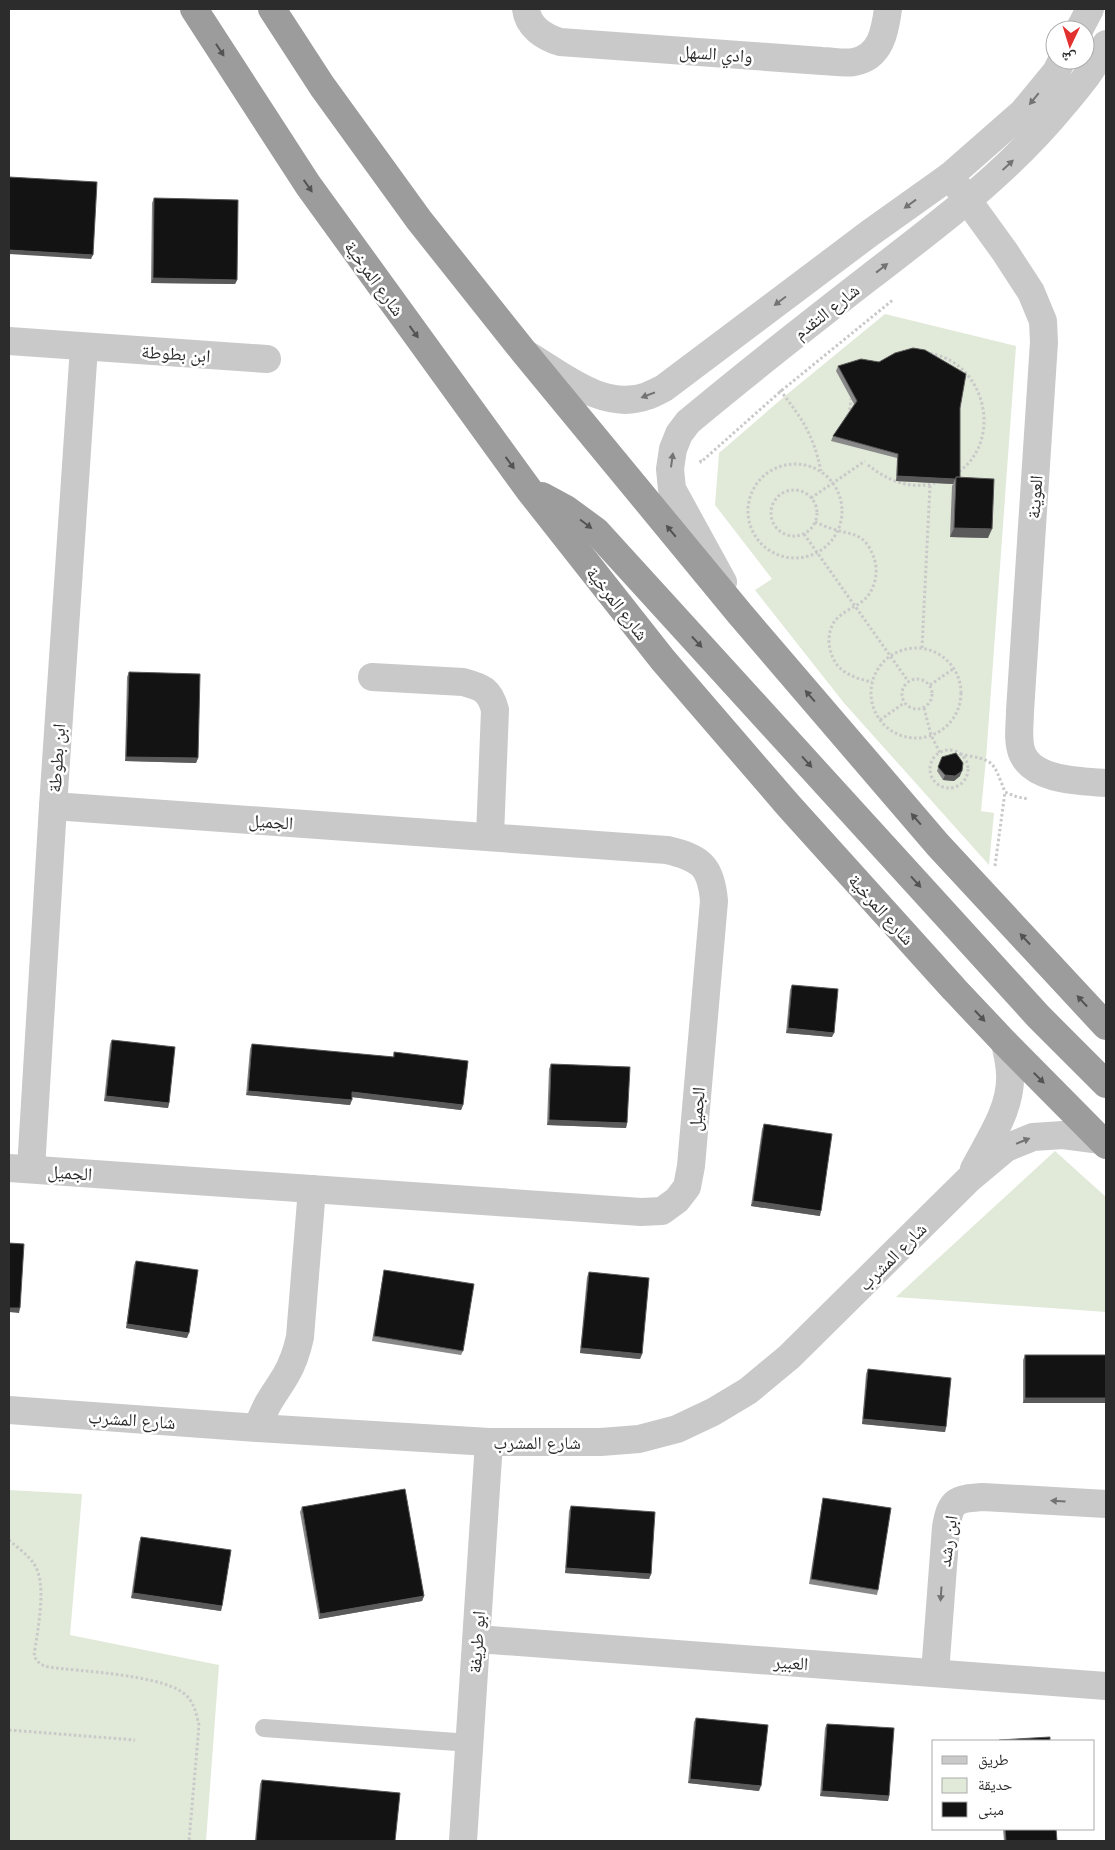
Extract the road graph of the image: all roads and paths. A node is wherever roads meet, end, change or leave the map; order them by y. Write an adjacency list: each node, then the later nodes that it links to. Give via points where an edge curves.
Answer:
1 (194, 9): 29 (highway, شارع المرخية, one-way to 29, via 308,186)
2 (272, 9): 14 (highway, via 322,86 419,220)
3 (526, 9): 4 (street, وادي السهل, via 534,27 546,37 560,42 854,62 868,56 879,45)
4 (888, 9)
5 (1090, 9): 6 (street)
6 (1084, 20)
7 (1106, 44): 10 (street, شارع التقدم, one-way to 7, via 1044,128 1083,81)
8 (1057, 70): 9 (street, شارع التقدم, one-way to 9, via 1023,112)
9 (950, 176): 10 (street, العوينة); 14 (street, شارع التقدم, one-way to 14, via 664,388 647,396 621,400 587,391)
10 (968, 201): 17 (street, شارع التقدم, one-way to 10); 49 (street, العوينة, via 1031,292 1043,321 1020,710 1022,753 1029,764 1055,777)
11 (894, 299): 18 (path)
12 (9, 342): 13 (street, ابن بطوطة)
13 (84, 346): 16 (street, ابن بطوطة); 51 (street, ابن بطوطة)
14 (524, 352): 36 (highway, one-way to 14)
15 (918, 352): 25 (path, via 946,358 962,368 982,399 983,436 975,453)
16 (267, 359)
17 (760, 362): 18 (path); 21 (street, شارع التقدم, via 688,422)
18 (781, 391): 21 (path, via 701,462); 24 (path, via 810,434)
19 (851, 399): 20 (path)
20 (849, 415)
21 (679, 434): 36 (street, شارع التقدم, one-way to 21, via 672,489 670,469)
22 (865, 461): 26 (path)
23 (868, 465): 28 (path, via 878,474 903,484)
24 (821, 471): 26 (path); 34 (path, via 807,465 777,467 758,481 748,502 752,532 773,554 804,558)
25 (956, 473)
26 (832, 482): 30 (path); 32 (path, via 842,506)
27 (939, 482): 28 (path)
28 (930, 485): 37 (path)
29 (529, 490): 55 (highway, شارع المرخية, one-way to 55, via 663,660 788,805); 56 (highway, one-way to 56, via 566,509 596,531 1038,1016)
30 (811, 498): 31 (path, via 816,510); 33 (path, via 798,491 784,493 773,502 771,509 773,524 778,529 790,536)
31 (815, 522): 32 (path); 33 (path)
32 (838, 531): 34 (path, via 830,544); 35 (path, via 863,540 876,562 876,578 871,591)
33 (804, 534): 34 (path)
34 (818, 553): 35 (path)
35 (855, 606): 38 (path); 42 (path, via 834,622 829,645 836,665 844,672)
36 (740, 614): 53 (highway, one-way to 36)
37 (922, 648): 38 (path); 39 (path, via 945,659)
38 (890, 656): 41 (path); 42 (path, via 879,667)
39 (953, 669): 43 (path); 47 (path, via 961,694 958,707 943,729)
40 (372, 677): 52 (street, via 463,682 477,685 492,698 495,710)
41 (908, 681): 43 (path, via 922,679); 44 (path, via 902,689)
42 (872, 682): 46 (path, via 873,708)
43 (930, 685): 45 (path, via 931,700)
44 (904, 703): 45 (path, via 911,709); 46 (path)
45 (924, 708): 47 (path)
46 (880, 720): 47 (path, via 897,734 909,738)
47 (932, 735): 48 (path)
48 (940, 752): 48 (path, via 930,766 932,777 945,788 956,787 965,780 967,764 956,752)
49 (1106, 783)
50 (1005, 792): 53 (path)
51 (53, 806): 52 (street, الجميل); 58 (street, ابن بطوطة)
52 (490, 836): 60 (street, الجميل, via 667,850 688,855 703,866 712,882 714,902 692,1166 687,1187 662,1211 642,1212)
53 (990, 902): 54 (highway, one-way to 53)
54 (1106, 1026)
55 (1005, 1043): 57 (highway, شارع المرخية, one-way to 57); 59 (street, شارع المشرب, via 1010,1074 1009,1093)
56 (1106, 1084)
57 (1104, 1143): 59 (street, شارع المشرب, one-way to 57, via 1006,1148 1033,1137 1063,1135)
58 (20, 1168): 60 (street, الجميل)
59 (969, 1179): 63 (street, شارع المشرب, via 789,1357 748,1390 713,1412 677,1429 639,1439)
60 (312, 1189): 62 (street, via 300,1337 295,1357 266,1406)
61 (9, 1410): 62 (street, شارع المشرب)
62 (258, 1428): 63 (street, شارع المشرب)
63 (489, 1442): 66 (street, ابو طريفة)
64 (1106, 1504): 67 (street, ابن رشد, one-way to 67, via 983,1498 966,1498 954,1503 946,1527)
65 (9, 1540): 73 (path, via 35,1564 39,1579 41,1604 34,1656 37,1662 48,1667 161,1683 182,1692 195,1707 199,1726)
66 (476, 1639): 67 (street, العبير); 72 (street, ابو طريفة)
67 (935, 1673): 68 (street, العبير)
68 (1106, 1686)
69 (264, 1728): 72 (lane)
70 (9, 1730): 71 (path)
71 (135, 1740)
72 (470, 1742): 74 (street, ابو طريفة)
73 (189, 1841)
74 (463, 1841)

